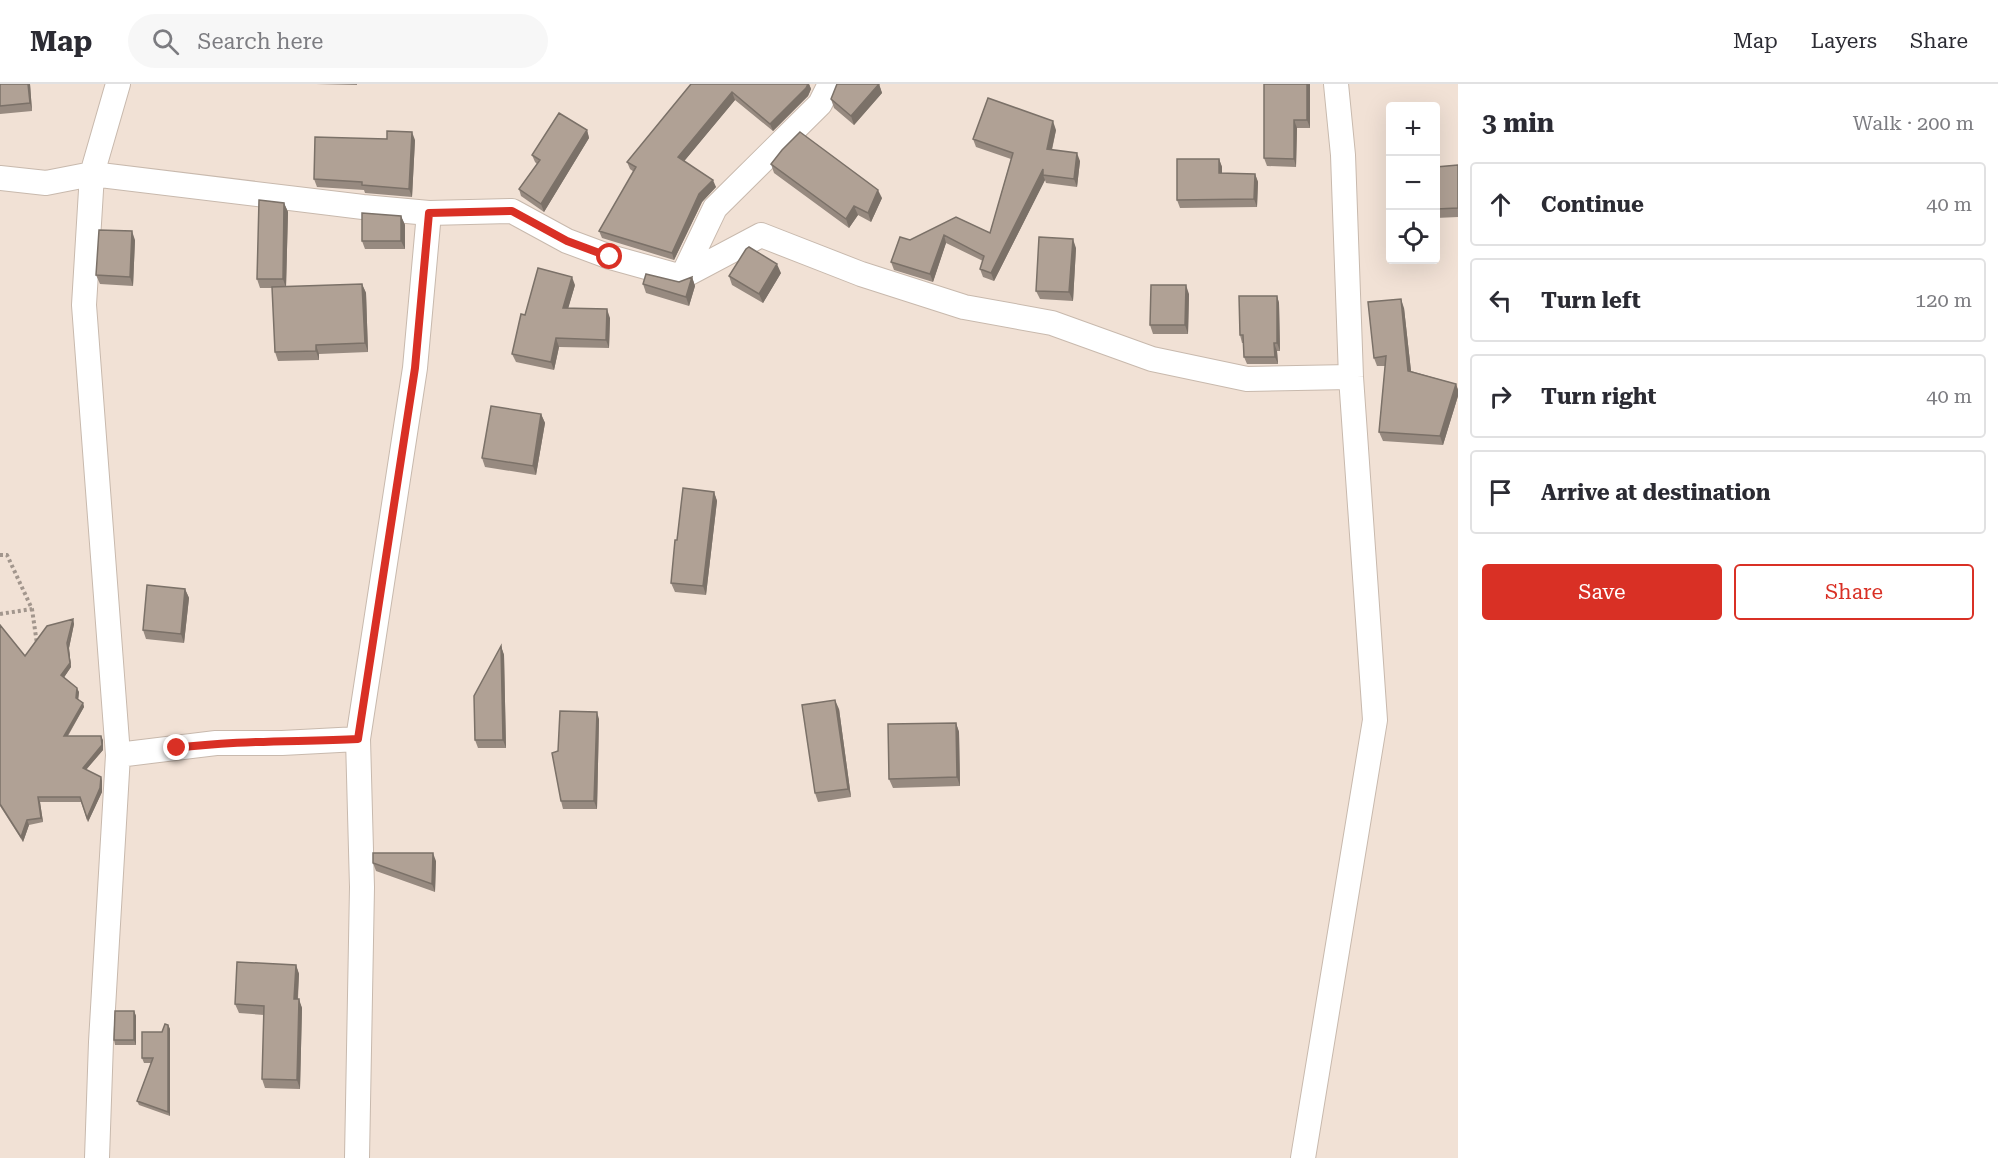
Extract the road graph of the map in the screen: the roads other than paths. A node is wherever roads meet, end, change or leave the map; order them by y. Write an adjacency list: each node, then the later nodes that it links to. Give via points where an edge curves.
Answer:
1 (118, 84): 4 (street)
2 (830, 84): 7 (street, via 820,104 715,208)
3 (1336, 84): 8 (street, via 1343,155)
4 (92, 174): 5 (street, via 46,183); 6 (street); 10 (street, via 84,305)
5 (0, 178)
6 (429, 213): 7 (street, via 512,211 567,241); 9 (street, via 415,368)
7 (682, 277): 8 (street, via 761,235 861,274 964,307 1052,323 1152,359 1247,379)
8 (1351, 376): 13 (street, via 1375,720)
9 (358, 739): 10 (street, via 216,743); 12 (street, via 362,887)
10 (118, 755): 11 (street)
11 (97, 1158)
12 (357, 1158)
13 (1303, 1158)

